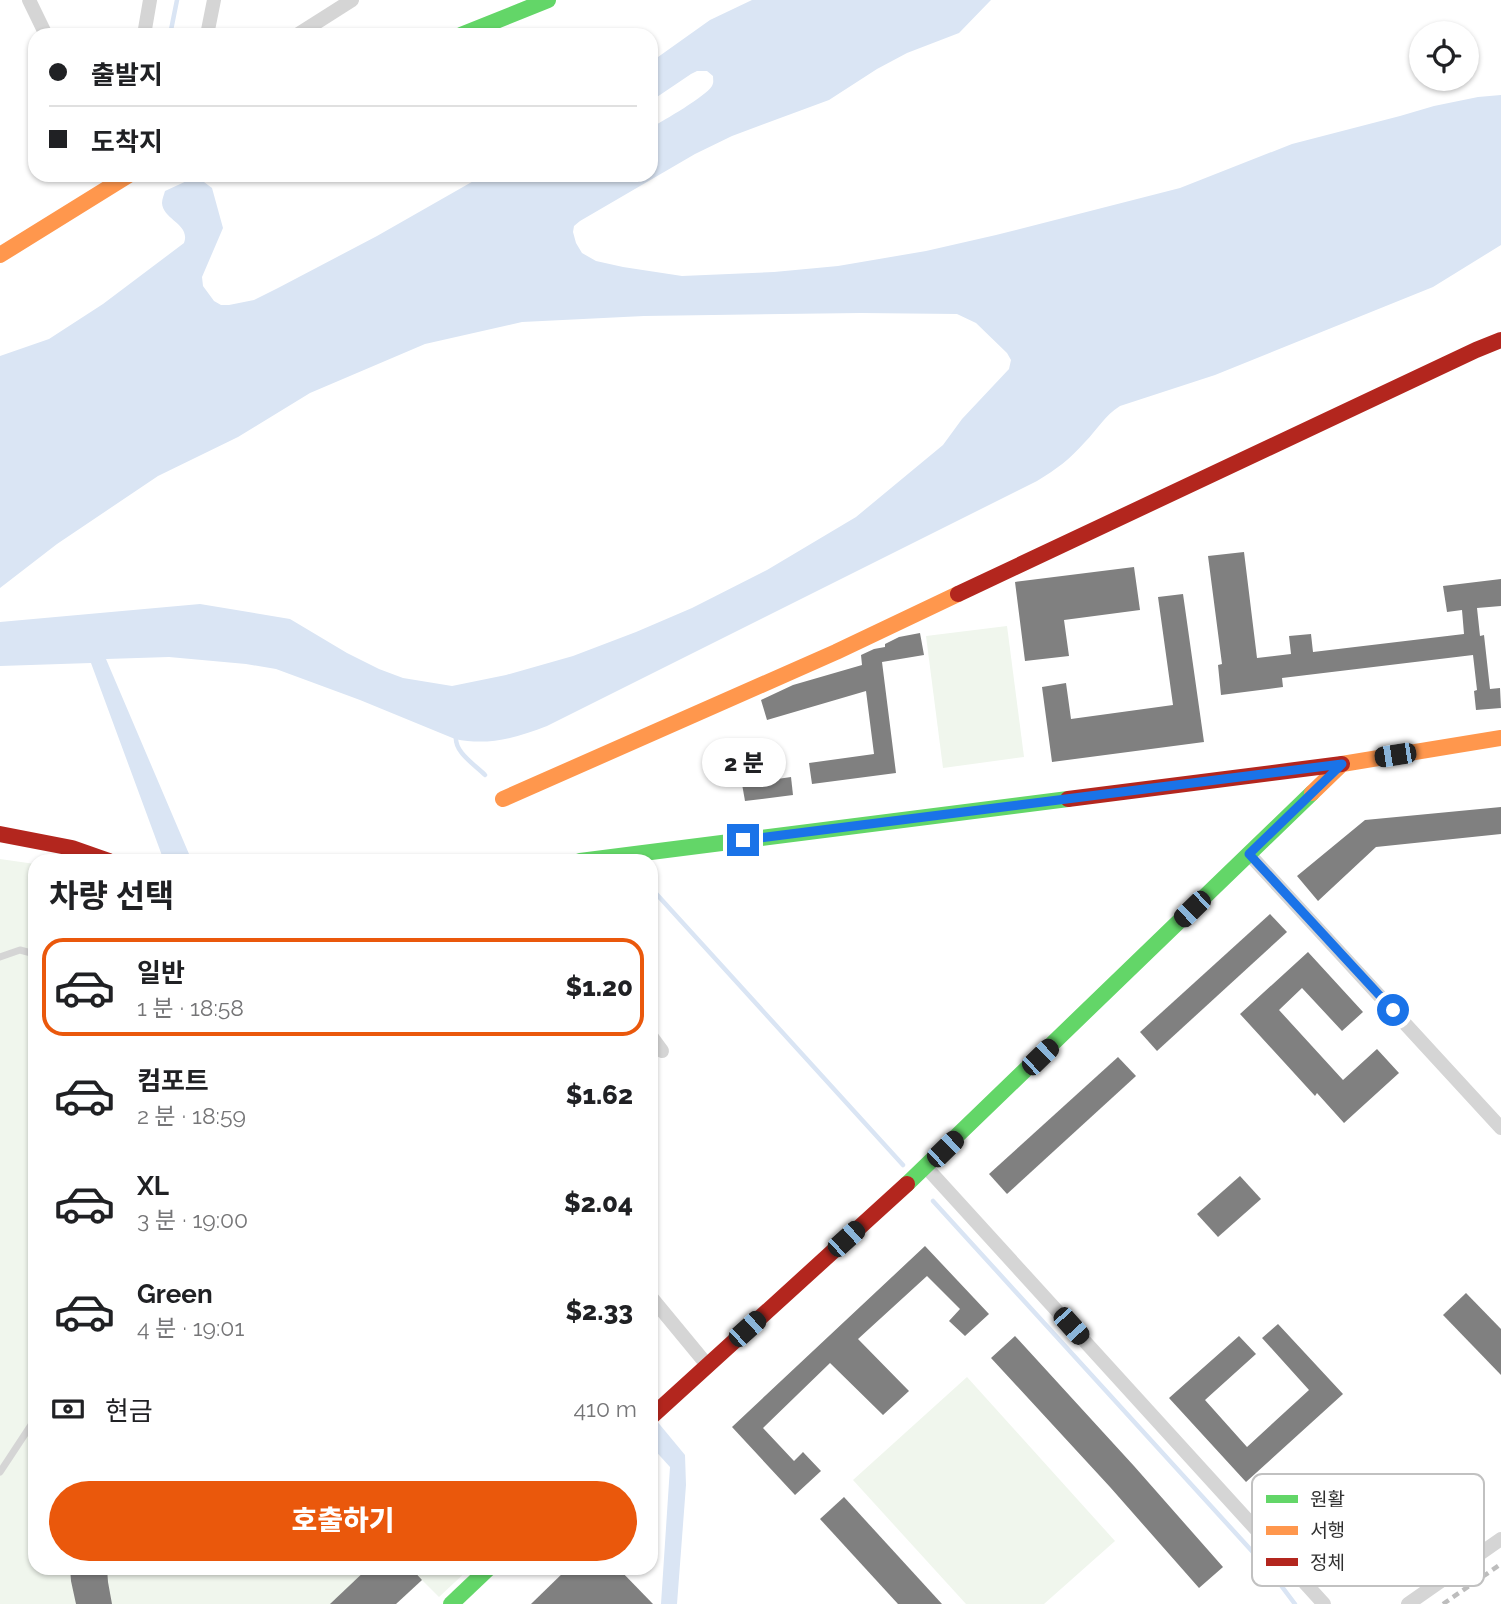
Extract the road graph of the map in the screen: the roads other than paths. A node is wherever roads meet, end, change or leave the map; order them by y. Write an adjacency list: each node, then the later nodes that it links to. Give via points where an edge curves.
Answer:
1 (29, 0): 6 (street)
2 (150, 0): 7 (street)
3 (214, 0): 8 (street)
4 (352, 0): 9 (street)
5 (548, 0): 10 (main road)
6 (43, 28)
7 (145, 28)
8 (208, 28)
9 (308, 28)
10 (478, 28)
11 (113, 182): 12 (main road)
12 (0, 255)
13 (1501, 340): 16 (main road, via 836,652)
14 (1501, 738): 15 (main road)
15 (1342, 764): 19 (main road); 20 (main road)
16 (503, 799)
17 (0, 834): 18 (main road)
18 (89, 854)
19 (635, 854)
20 (1249, 854): 25 (street); 26 (main road)
21 (28, 952): 22 (lane)
22 (0, 957)
23 (658, 1046): 24 (street)
24 (662, 1051)
25 (1501, 1128)
26 (926, 1167): 28 (main road); 32 (street)
27 (658, 1305): 28 (street)
28 (708, 1366): 29 (main road)
29 (658, 1411)
30 (28, 1430): 31 (lane)
31 (0, 1472)
32 (1252, 1525)
33 (1501, 1539): 34 (street)
34 (1484, 1551)
35 (482, 1575): 38 (main road)
36 (1308, 1586): 39 (street)
37 (1434, 1586): 40 (street)
38 (451, 1604)
39 (1324, 1604)
40 (1408, 1604)

